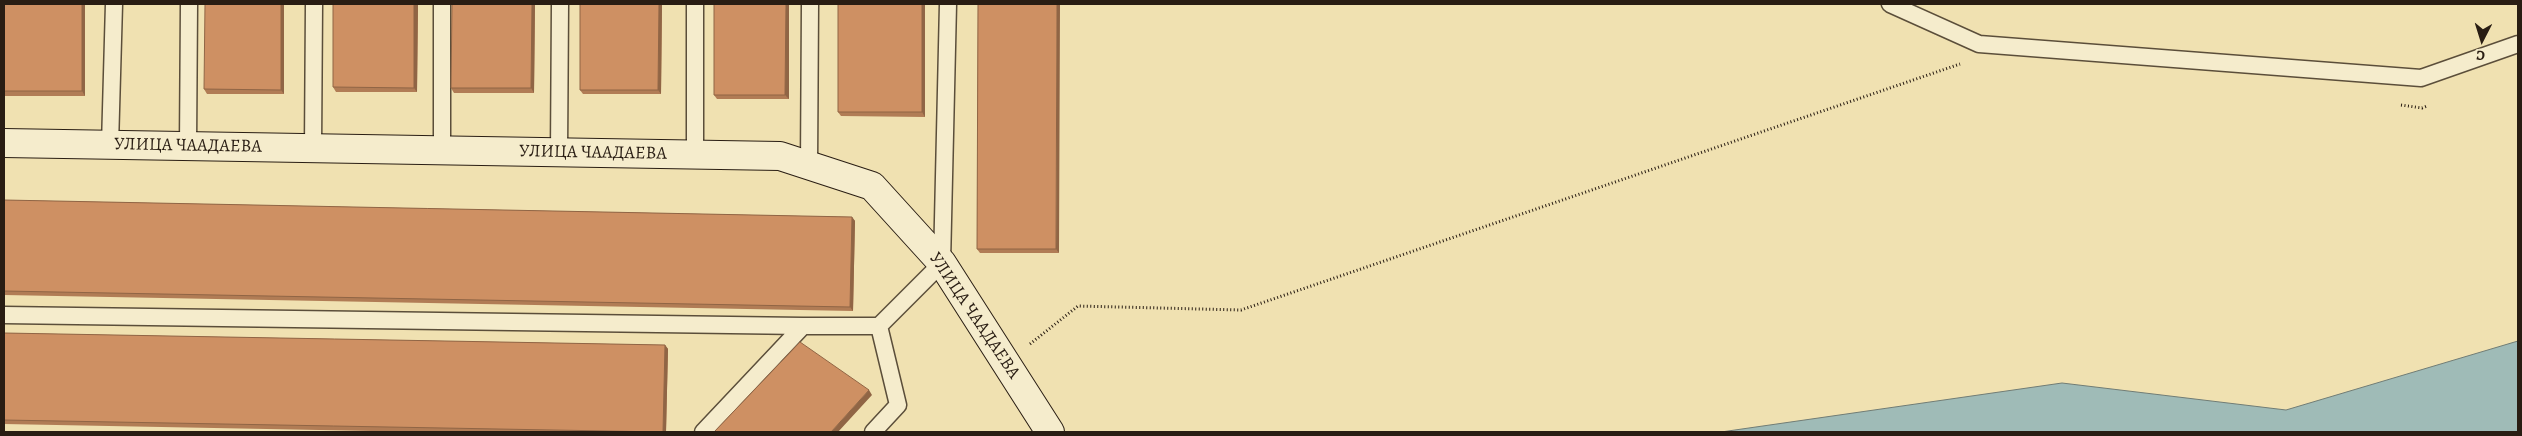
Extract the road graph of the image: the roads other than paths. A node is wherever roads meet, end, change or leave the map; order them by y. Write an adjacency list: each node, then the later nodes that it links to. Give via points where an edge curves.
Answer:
1 (114, 4): 12 (lane)
2 (189, 4): 13 (lane)
3 (314, 4): 14 (lane)
4 (442, 4): 15 (lane)
5 (560, 4): 16 (lane)
6 (694, 4): 17 (lane)
7 (810, 4): 18 (lane)
8 (948, 4): 19 (lane)
9 (1890, 4): 10 (lane, via 1980,44 2421,78)
10 (2518, 44)
11 (4, 143): 12 (street, УЛИЦА ЧААДАЕВА)
12 (110, 145): 13 (street, УЛИЦА ЧААДАЕВА)
13 (188, 146): 14 (street, УЛИЦА ЧААДАЕВА)
14 (313, 148): 15 (street, УЛИЦА ЧААДАЕВА)
15 (442, 150): 16 (street, УЛИЦА ЧААДАЕВА)
16 (559, 152): 17 (street, УЛИЦА ЧААДАЕВА)
17 (695, 155): 18 (street, УЛИЦА ЧААДАЕВА, via 780,156)
18 (809, 166): 19 (street, УЛИЦА ЧААДАЕВА, via 872,186)
19 (942, 263): 22 (lane); 25 (street, УЛИЦА ЧААДАЕВА)
20 (4, 315): 21 (lane)
21 (803, 326): 22 (lane); 23 (lane)
22 (879, 326): 24 (lane, via 898,405)
23 (703, 432)
24 (873, 432)
25 (1050, 432)

